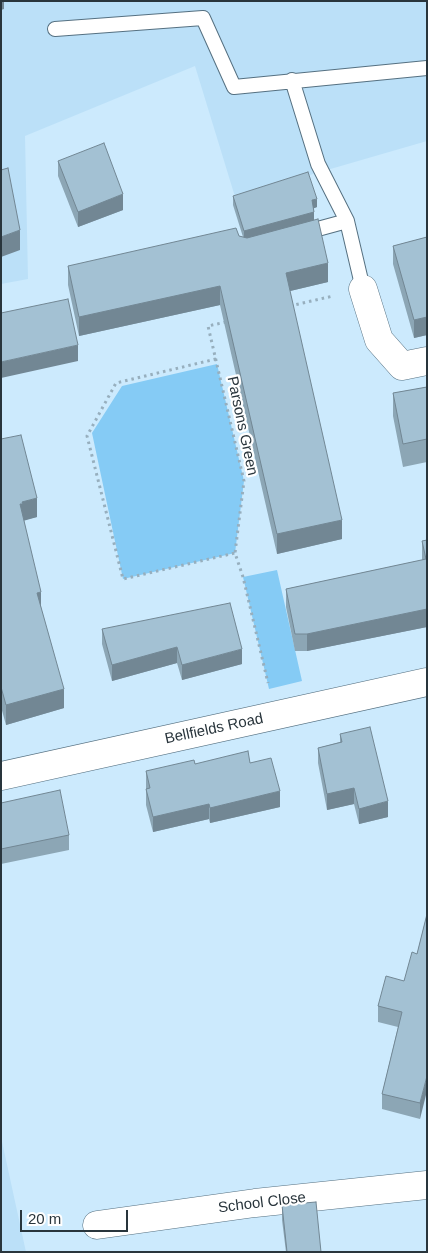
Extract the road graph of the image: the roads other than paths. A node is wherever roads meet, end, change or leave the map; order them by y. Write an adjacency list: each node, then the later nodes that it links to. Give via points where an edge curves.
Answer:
1 (55, 29): 3 (lane, via 203,18 234,87)
2 (427, 68): 3 (lane)
3 (292, 80): 4 (lane, via 318,164)
4 (347, 221): 5 (lane); 6 (lane)
5 (292, 236)
6 (363, 288): 7 (street, via 379,340 402,366)
7 (427, 361)
8 (427, 682): 9 (street, Bellfields Road)
9 (1, 776)
10 (427, 1186): 11 (street, School Close, via 255,1203)
11 (97, 1225)

